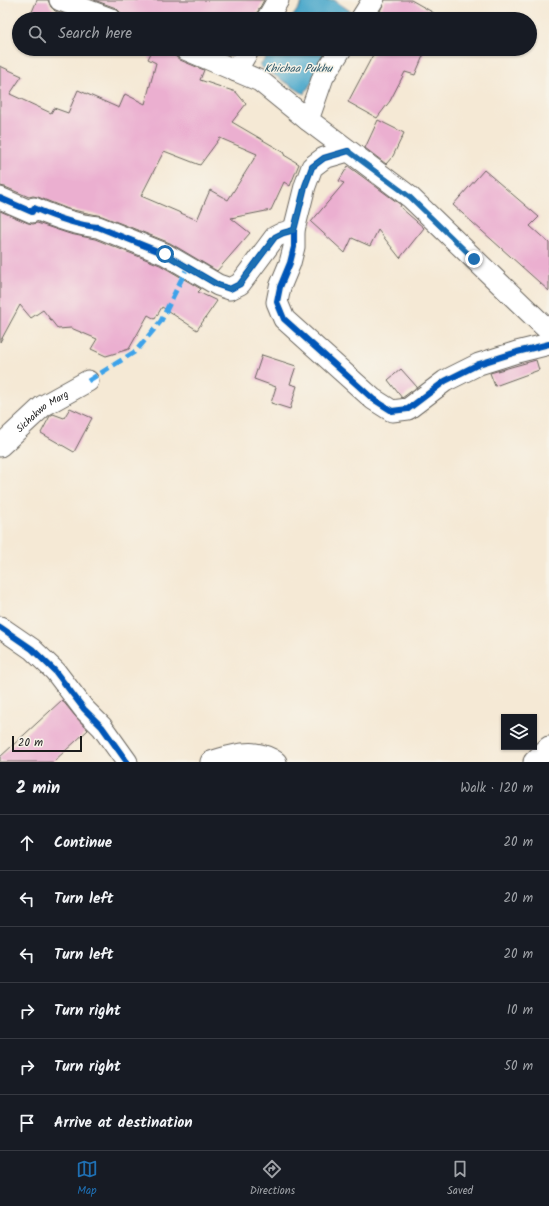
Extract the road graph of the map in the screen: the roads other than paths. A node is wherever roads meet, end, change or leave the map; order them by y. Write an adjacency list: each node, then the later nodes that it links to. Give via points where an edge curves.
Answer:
1 (60, 0): 4 (street)
2 (278, 0): 5 (street)
3 (373, 0): 6 (street)
4 (92, 12)
5 (271, 12)
6 (365, 12)
7 (201, 56): 10 (street)
8 (245, 56): 10 (street)
9 (336, 56): 11 (street, via 323,77)
10 (236, 71): 11 (street, via 260,81)
11 (308, 120): 12 (street)
12 (348, 151): 14 (street, via 324,158 312,167); 15 (street, via 410,197)
13 (0, 198): 14 (street, via 32,212 34,208 59,218 98,227 165,254 218,285 230,289 240,284 275,237)
14 (294, 230): 16 (street, via 294,247 277,302 284,319 373,399 392,411 408,408 445,381 479,364)
15 (549, 331)
16 (549, 344)
17 (88, 381): 18 (street, Sichakwo Marg, via 43,406)
18 (0, 446)
19 (0, 627): 21 (street, via 32,649 55,671 84,709 102,727)
20 (549, 746): 24 (street)
21 (127, 762)
22 (211, 762): 23 (street, via 221,758 255,754)
23 (276, 762)
24 (534, 762)

